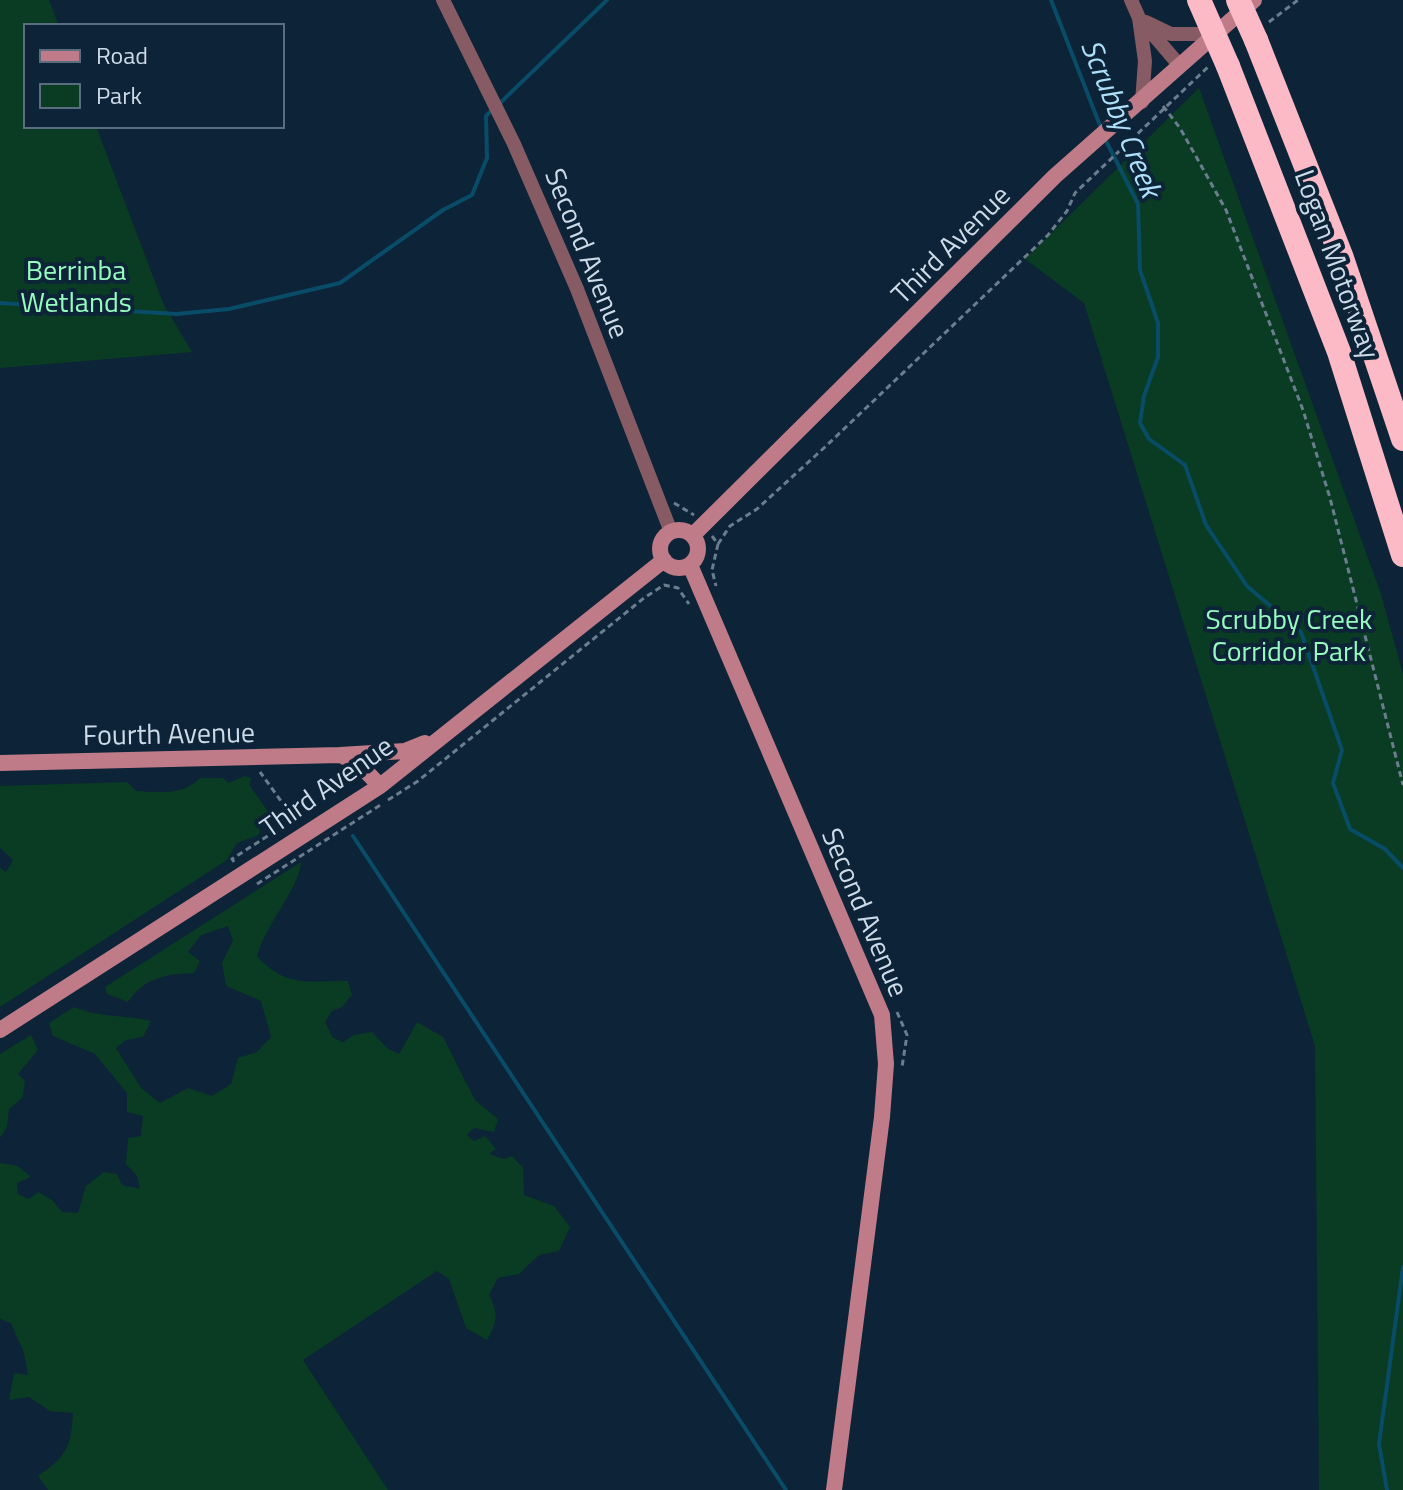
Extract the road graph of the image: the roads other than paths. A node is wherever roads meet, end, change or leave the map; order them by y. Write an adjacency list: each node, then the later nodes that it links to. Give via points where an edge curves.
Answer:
1 (443, 0): 11 (street, Second Avenue, via 577,289)
2 (1131, 0): 6 (street)
3 (1199, 0): 13 (highway, Logan Motorway, bridge, via 1339,352)
4 (1238, 0): 10 (highway, Logan Motorway, bridge, via 1260,33)
5 (1254, 0): 7 (street, Third Avenue)
6 (1139, 18): 7 (street, via 1171,34); 8 (street); 9 (street, via 1145,61)
7 (1214, 34): 8 (street, Third Avenue)
8 (1180, 66): 9 (street, Third Avenue)
9 (1142, 102): 12 (street, Third Avenue, via 1055,176)
10 (1403, 439)
11 (671, 532): 12 (street); 14 (street, via 661,543)
12 (693, 535): 15 (street, via 698,549)
13 (1403, 555)
14 (664, 560): 15 (street, via 672,567); 16 (street, Third Avenue)
15 (690, 565): 21 (street, Second Avenue, via 882,1015 882,1117)
16 (437, 739): 17 (street, Fourth Avenue, via 405,751); 19 (street, Third Avenue)
17 (340, 755): 18 (street, Fourth Avenue); 19 (street, via 361,766)
18 (0, 763)
19 (380, 786): 20 (street, Third Avenue)
20 (0, 1030)
21 (834, 1490)

